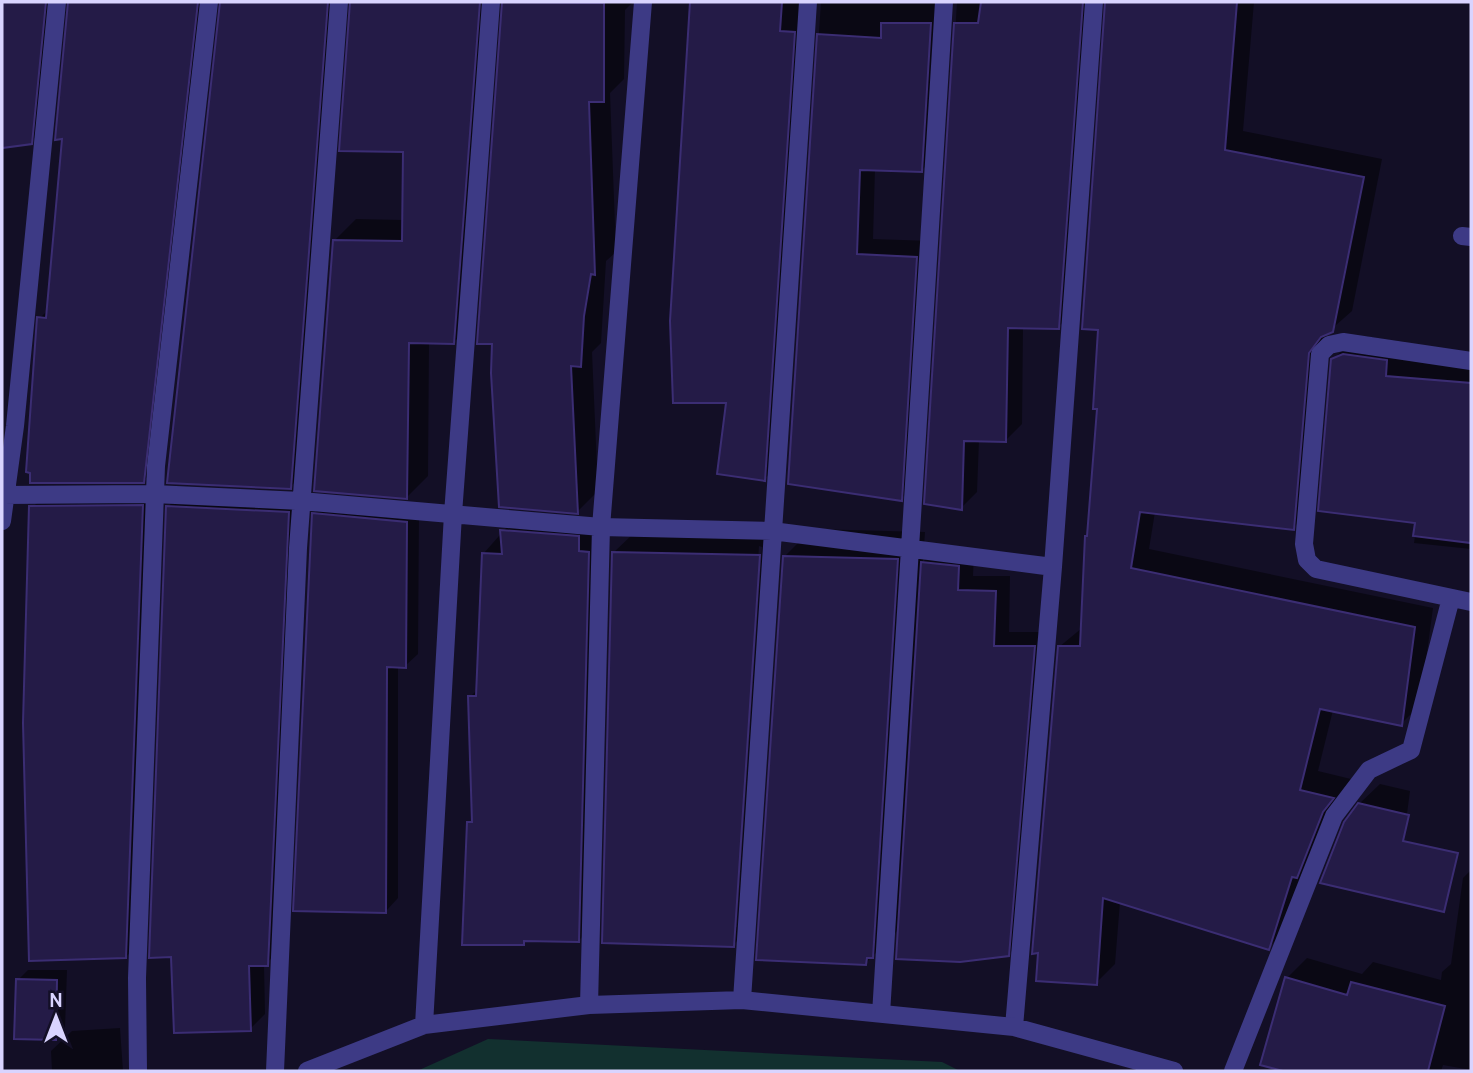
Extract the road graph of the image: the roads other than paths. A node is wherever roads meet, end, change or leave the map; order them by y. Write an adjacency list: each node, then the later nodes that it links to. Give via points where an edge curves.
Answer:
1 (57, 2): 11 (street)
2 (209, 2): 10 (street)
3 (339, 2): 12 (street)
4 (491, 2): 13 (street)
5 (643, 2): 15 (street)
6 (808, 2): 16 (street)
7 (944, 2): 17 (street)
8 (1094, 2): 18 (street)
9 (1471, 362): 19 (street, via 1343,342 1329,345 1320,354 1314,416 1304,544 1307,560 1329,574)
10 (154, 494): 11 (street); 12 (street); 26 (street, via 137,978)
11 (4, 495): 14 (street)
12 (301, 501): 13 (street); 27 (street)
13 (453, 514): 15 (street); 24 (street)
14 (2, 521)
15 (601, 527): 16 (street); 22 (street)
16 (772, 531): 17 (street); 21 (street)
17 (910, 546): 18 (street); 23 (street)
18 (1053, 566): 25 (street)
19 (1451, 598): 20 (street); 30 (street, via 1411,750 1369,770 1334,816)
20 (1471, 602)
21 (742, 1000): 22 (street); 23 (street)
22 (589, 1005): 24 (street)
23 (881, 1014): 25 (street)
24 (424, 1025): 28 (street)
25 (1014, 1027): 29 (street)
26 (138, 1071)
27 (275, 1071)
28 (307, 1071)
29 (1174, 1071)
30 (1233, 1071)

